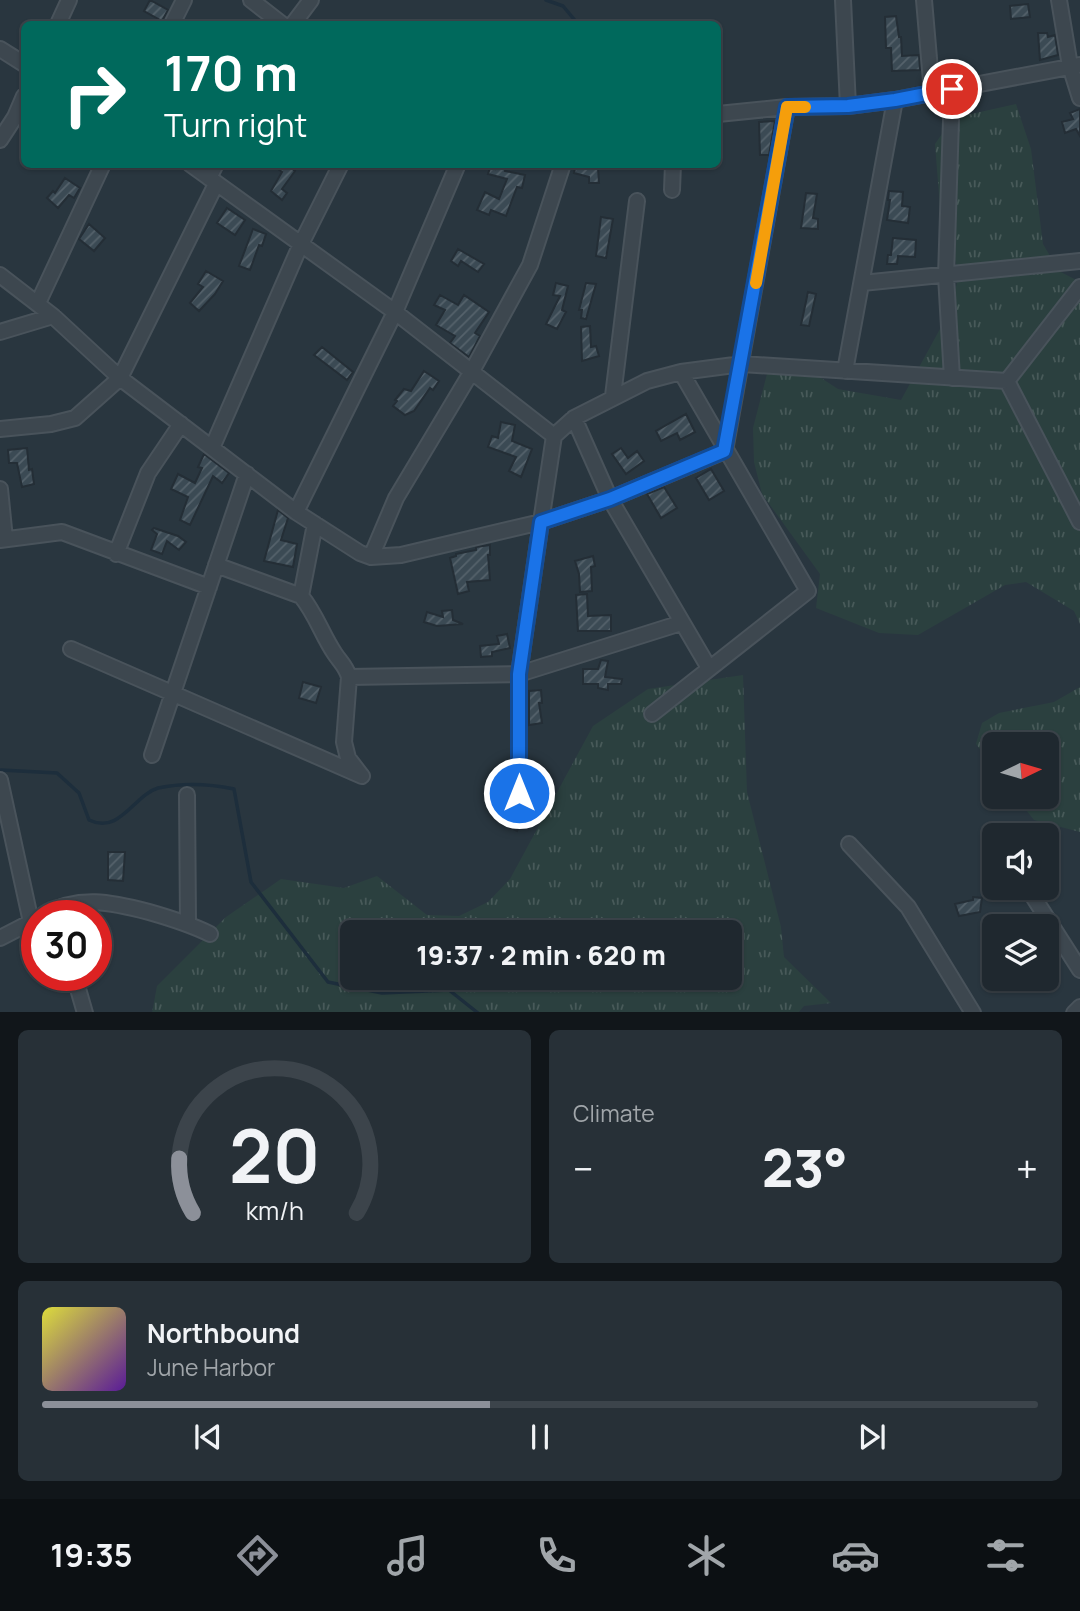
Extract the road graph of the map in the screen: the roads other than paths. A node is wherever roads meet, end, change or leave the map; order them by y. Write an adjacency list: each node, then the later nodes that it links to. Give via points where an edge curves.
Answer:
1 (69, 0): 8 (street)
2 (184, 0): 9 (street)
3 (251, 0): 10 (street)
4 (311, 0): 11 (street)
5 (843, 0): 20 (street)
6 (924, 0): 16 (street)
7 (1059, 0): 14 (street)
8 (59, 21)
9 (174, 21)
10 (278, 21)
11 (295, 21)
12 (0, 49): 13 (street)
13 (21, 62)
14 (1075, 66): 15 (street); 17 (street)
15 (952, 89): 16 (street); 37 (street)
16 (932, 93): 18 (street)
17 (1080, 98)
18 (895, 100): 20 (street); 38 (street)
19 (21, 103): 23 (street)
20 (848, 106): 21 (street)
21 (787, 107): 22 (street); 44 (street)
22 (721, 114)
23 (0, 140)
24 (101, 168): 40 (street)
25 (195, 168): 31 (street)
26 (215, 168): 31 (street)
27 (339, 168): 34 (street)
28 (456, 168): 41 (street)
29 (563, 168): 45 (street, via 530,265)
30 (673, 168): 32 (street)
31 (212, 181): 34 (street); 48 (street)
32 (672, 190)
33 (637, 201): 51 (street)
34 (300, 246): 41 (street); 56 (street)
35 (1080, 261): 37 (street)
36 (0, 275): 40 (street)
37 (946, 276): 38 (street); 49 (street)
38 (862, 283): 46 (street)
39 (1080, 287): 50 (street)
40 (38, 303): 42 (street)
41 (395, 312): 45 (street); 61 (street)
42 (53, 316): 43 (street); 48 (street)
43 (0, 332)
44 (741, 364): 46 (street); 47 (street); 57 (street)
45 (472, 371): 55 (street); 67 (street, via 396,498)
46 (845, 371): 49 (street)
47 (681, 372): 51 (street); 57 (street)
48 (120, 378): 53 (street); 54 (street, via 75,418)
49 (952, 378): 50 (street)
50 (1007, 381): 63 (street)
51 (613, 396): 52 (street)
52 (574, 418): 55 (street); 60 (street)
53 (181, 424): 56 (street); 66 (street, via 148,473)
54 (0, 429)
55 (554, 436): 62 (street)
56 (212, 448): 58 (street)
57 (724, 451): 60 (street); 73 (street, via 808,590)
58 (247, 474): 61 (street); 68 (street)
59 (0, 489): 65 (street)
60 (610, 499): 62 (street); 71 (street)
61 (296, 512): 64 (street)
62 (541, 522): 67 (street, via 401,555); 74 (street)
63 (1080, 522)
64 (315, 524): 67 (street); 70 (street)
65 (3, 540): 66 (street, via 62,532)
66 (116, 554): 69 (street)
67 (371, 557)
68 (216, 565): 69 (street); 70 (street)
69 (208, 587): 76 (street)
70 (301, 596): 75 (street)
71 (681, 623): 73 (street); 74 (street)
72 (71, 649): 76 (street)
73 (709, 668): 77 (street)
74 (519, 674): 75 (street); 80 (street)
75 (349, 677): 76 (street, via 344,742 348,758 362,776)
76 (173, 693): 78 (street)
77 (652, 714)
78 (152, 755)
79 (0, 780): 83 (street)
80 (519, 793)
81 (187, 795): 86 (street)
82 (849, 844): 93 (street, via 908,907)
83 (39, 900)
84 (1035, 900): 90 (street)
85 (112, 903): 86 (street)
86 (188, 923): 88 (street)
87 (21, 928): 89 (street)
88 (211, 934)
89 (0, 938)
90 (1080, 970)
91 (79, 991): 92 (street)
92 (85, 1012)
93 (973, 1012)

